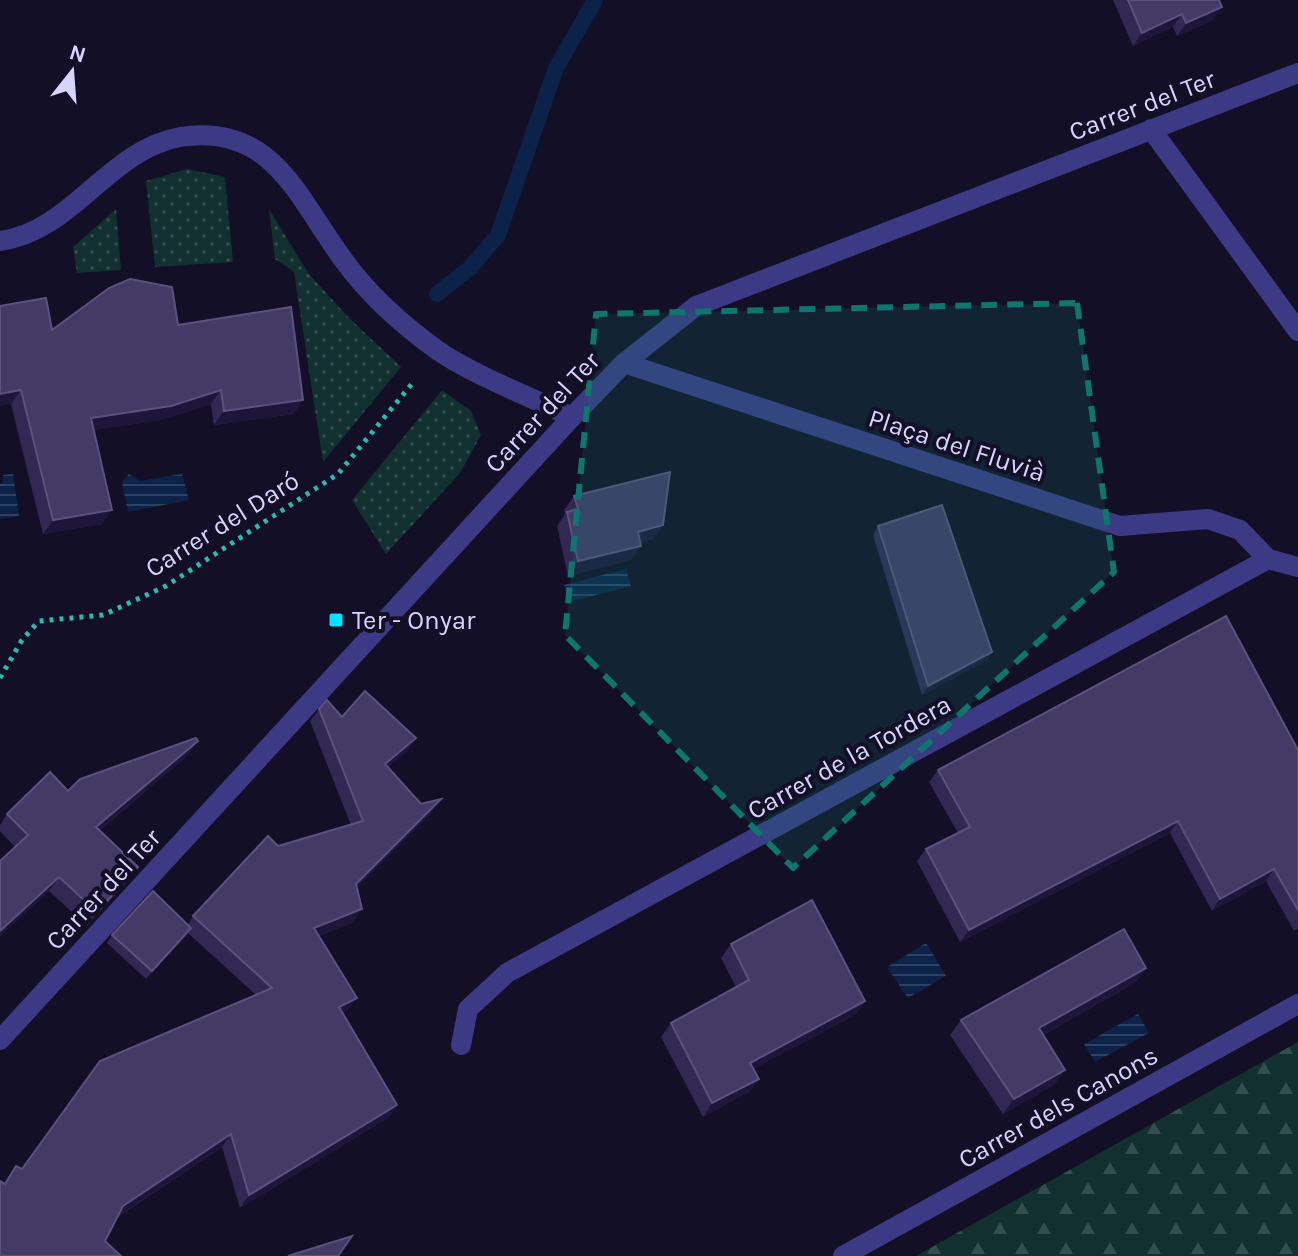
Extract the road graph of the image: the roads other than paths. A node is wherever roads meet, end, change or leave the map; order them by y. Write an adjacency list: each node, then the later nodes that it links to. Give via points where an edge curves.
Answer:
1 (1298, 73): 2 (street, Carrer del Ter)
2 (1151, 129): 4 (street); 5 (street, Carrer del Ter, via 696,306)
3 (0, 241): 6 (street, via 48,223 134,153 178,138 219,134 269,159 298,189 346,263 392,313 439,351)
4 (1298, 331)
5 (624, 363): 6 (street, Carrer del Ter); 7 (street, Plaça del Fluvià, via 1120,526 1208,519 1240,530)
6 (572, 417): 10 (street, Carrer del Ter)
7 (1268, 559): 8 (street); 11 (street, Carrer de la Tordera, via 507,973 468,1009)
8 (1298, 567)
9 (1298, 1004): 12 (street, Carrer dels Canons)
10 (0, 1040)
11 (461, 1045)
12 (843, 1256)

